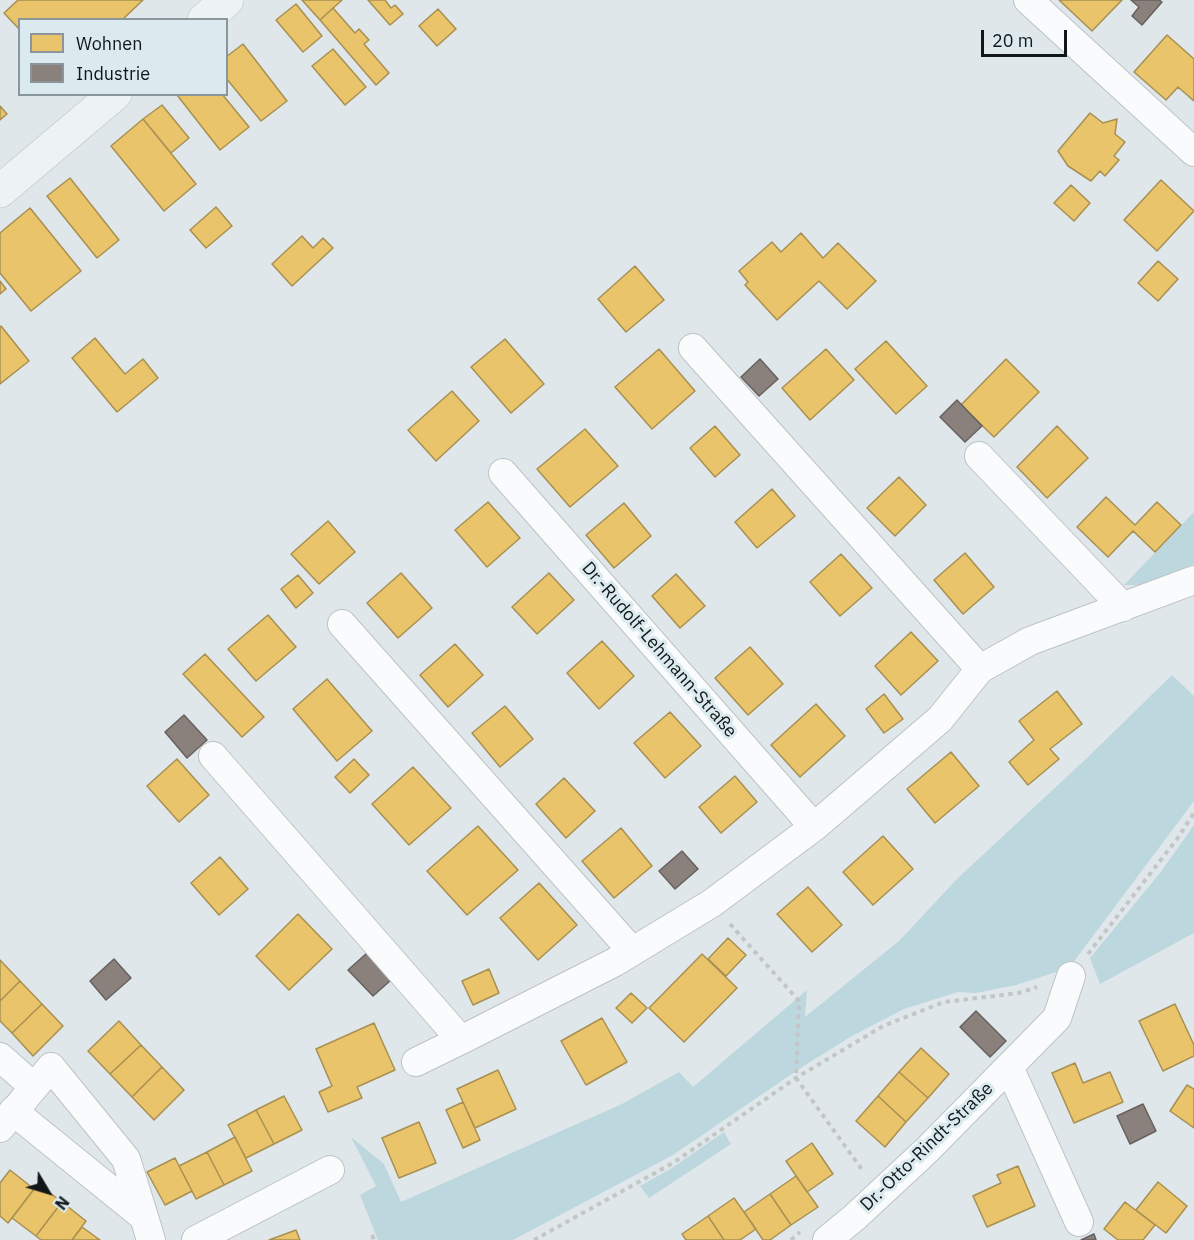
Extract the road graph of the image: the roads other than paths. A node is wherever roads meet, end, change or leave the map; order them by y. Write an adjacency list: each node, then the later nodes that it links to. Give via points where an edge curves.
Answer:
1 (227, 0): 3 (street)
2 (1028, 0): 5 (street)
3 (206, 18)
4 (113, 96): 6 (street)
5 (1194, 152)
6 (0, 191)
7 (693, 348): 13 (street)
8 (979, 456): 11 (street)
9 (503, 473): 15 (street, Dr.-Rudolf-Lehmann-Straße)
10 (1194, 580): 11 (street)
11 (1123, 607): 13 (street, via 1030,641)
12 (342, 624): 16 (street)
13 (980, 669): 15 (street, via 940,719)
14 (213, 756): 18 (street)
15 (814, 827): 16 (street, via 712,903)
16 (632, 951): 18 (street)
17 (1071, 976): 21 (street, Dr.-Otto-Rindt-Straße, via 1058,1018)
18 (461, 1040): 20 (street)
19 (0, 1057): 22 (street)
20 (416, 1062)
21 (1009, 1067): 25 (street, Dr.-Otto-Rindt-Straße); 27 (street, Dr.-Otto-Rindt-Straße)
22 (34, 1087): 23 (street); 26 (street, via 51,1067 126,1159)
23 (7, 1120): 26 (street)
24 (330, 1170): 28 (street)
25 (1079, 1222)
26 (148, 1229)
27 (841, 1235)
28 (206, 1238)

